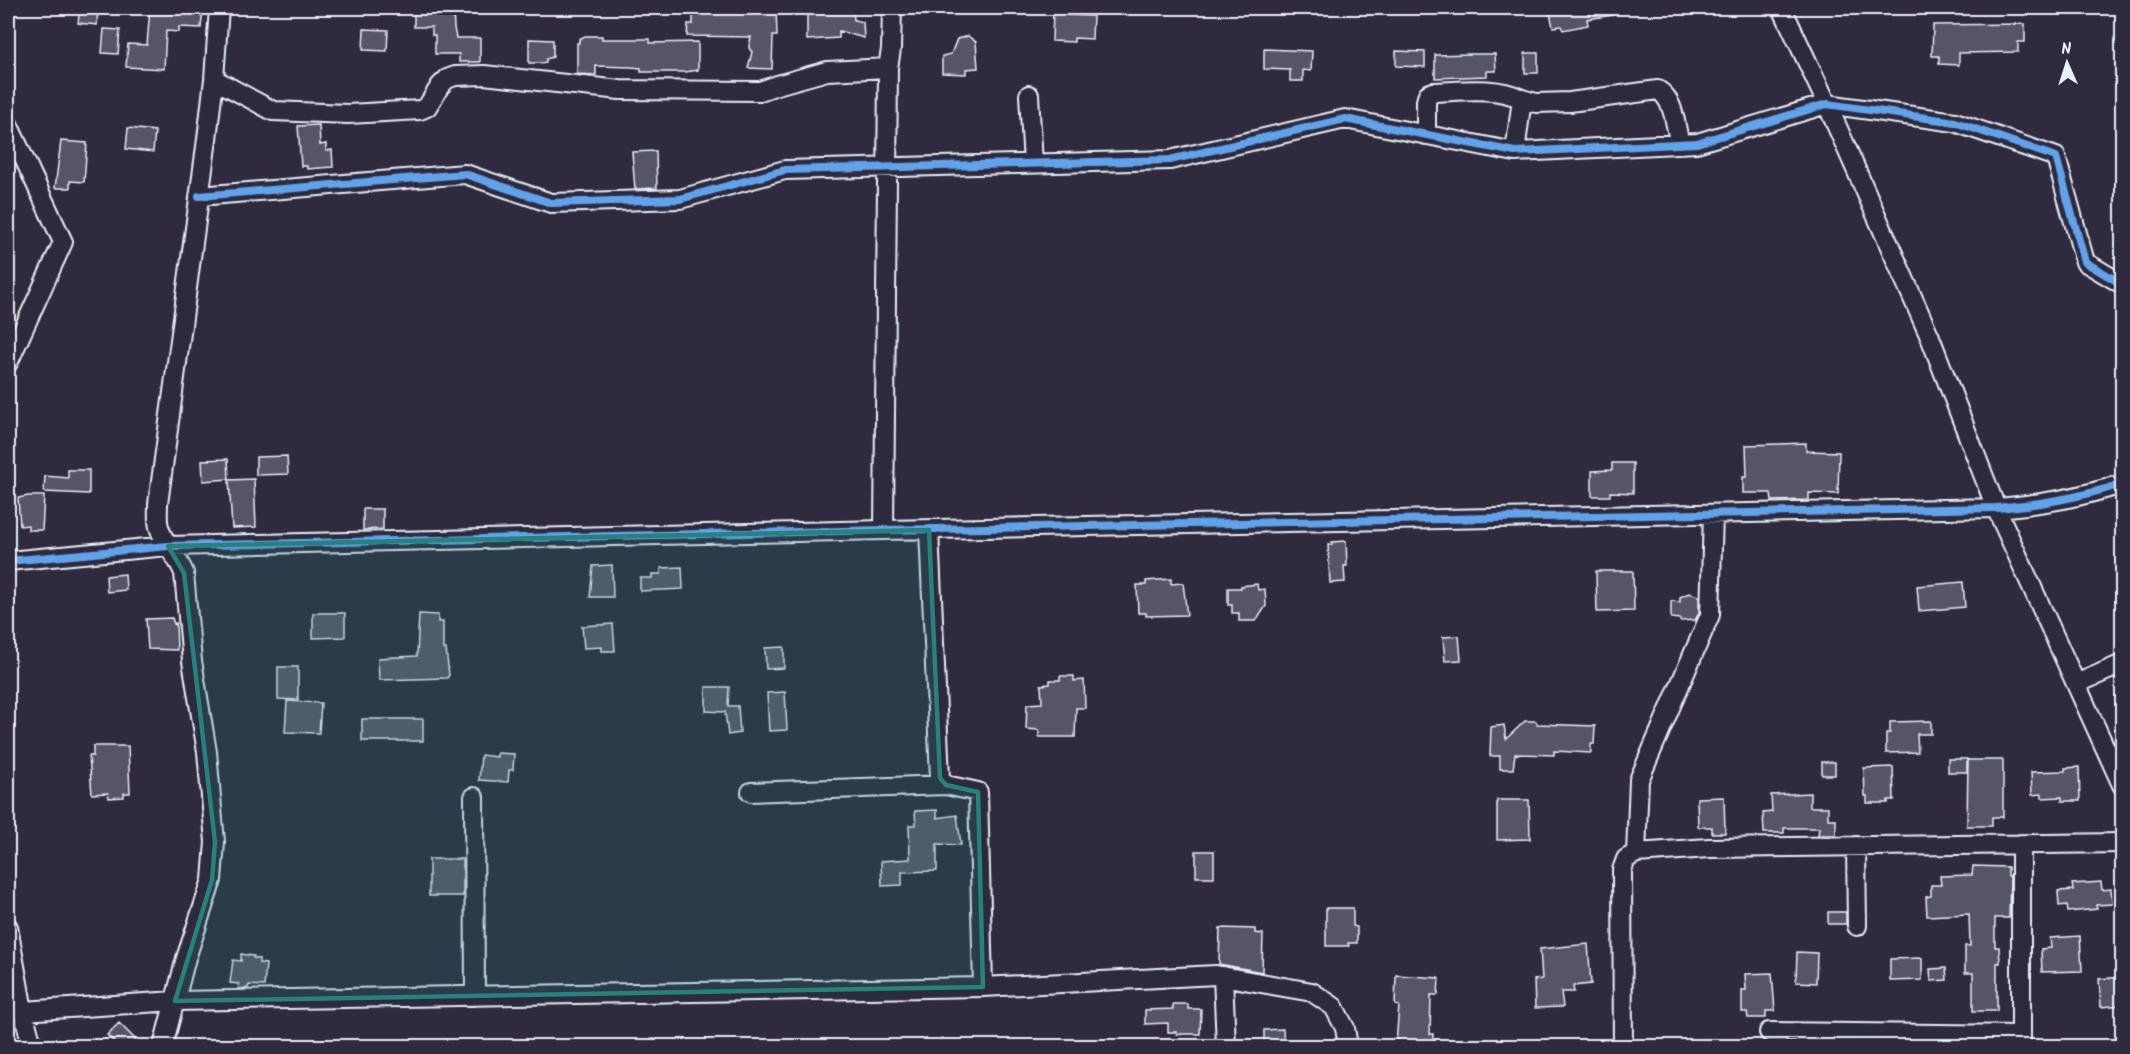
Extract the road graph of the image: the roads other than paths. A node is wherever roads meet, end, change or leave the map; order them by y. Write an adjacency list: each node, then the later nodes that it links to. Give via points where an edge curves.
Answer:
1 (219, 8): 5 (street)
2 (892, 8): 4 (street)
3 (1782, 8): 8 (street)
4 (888, 68): 5 (street, via 827,70 760,91 620,90 484,75 455,76 447,79 427,107 420,110 348,114 273,111); 14 (street)
5 (214, 79): 15 (street)
6 (1029, 95): 13 (street)
7 (1522, 99): 10 (street, via 1493,90 1433,92 1426,101); 11 (street, via 1536,103 1570,102 1658,90 1670,104); 12 (street)
8 (1827, 104): 11 (street, via 1697,143); 16 (street, via 1955,122 2056,157 2085,262); 19 (street, via 1930,337)
9 (8, 124): 17 (street, via 63,242)
10 (1426, 135): 12 (street); 13 (street, via 1345,119 1170,160)
11 (1680, 144): 12 (street)
12 (1515, 152)
13 (1033, 164): 14 (street)
14 (887, 168): 15 (street, via 785,170 680,199 551,203 465,174); 21 (street)
15 (199, 196): 23 (street, via 158,504 158,524)
16 (2122, 284)
17 (8, 363)
18 (2122, 484): 19 (street, via 2081,497)
19 (1996, 508): 20 (street); 26 (street)
20 (1713, 514): 22 (street); 34 (street, via 1710,615 1639,780)
21 (884, 530): 22 (street); 23 (street)
22 (929, 530): 27 (street, via 940,778)
23 (168, 546): 24 (street); 40 (street, via 184,573 215,842 212,880)
24 (8, 561)
25 (2122, 664): 26 (street)
26 (2076, 684): 28 (street)
27 (946, 785): 29 (street); 38 (street, via 978,792)
28 (2122, 785)
29 (751, 792)
30 (474, 797): 39 (street)
31 (2122, 843): 32 (street)
32 (2021, 844): 33 (street); 43 (street)
33 (1856, 846): 34 (street); 35 (street)
34 (1636, 853): 48 (street, via 1626,859 1622,870)
35 (1857, 926)
36 (8, 927): 41 (street)
37 (1224, 976): 38 (street); 46 (street); 47 (street, via 1312,992 1334,1007 1345,1028)
38 (983, 987): 39 (street)
39 (475, 996): 40 (street)
40 (175, 1001): 41 (street); 45 (street)
41 (23, 1011): 44 (street)
42 (1768, 1032): 43 (street)
43 (2021, 1041)
44 (32, 1047)
45 (163, 1047)
46 (1226, 1047)
47 (1348, 1047)
48 (1623, 1047)

